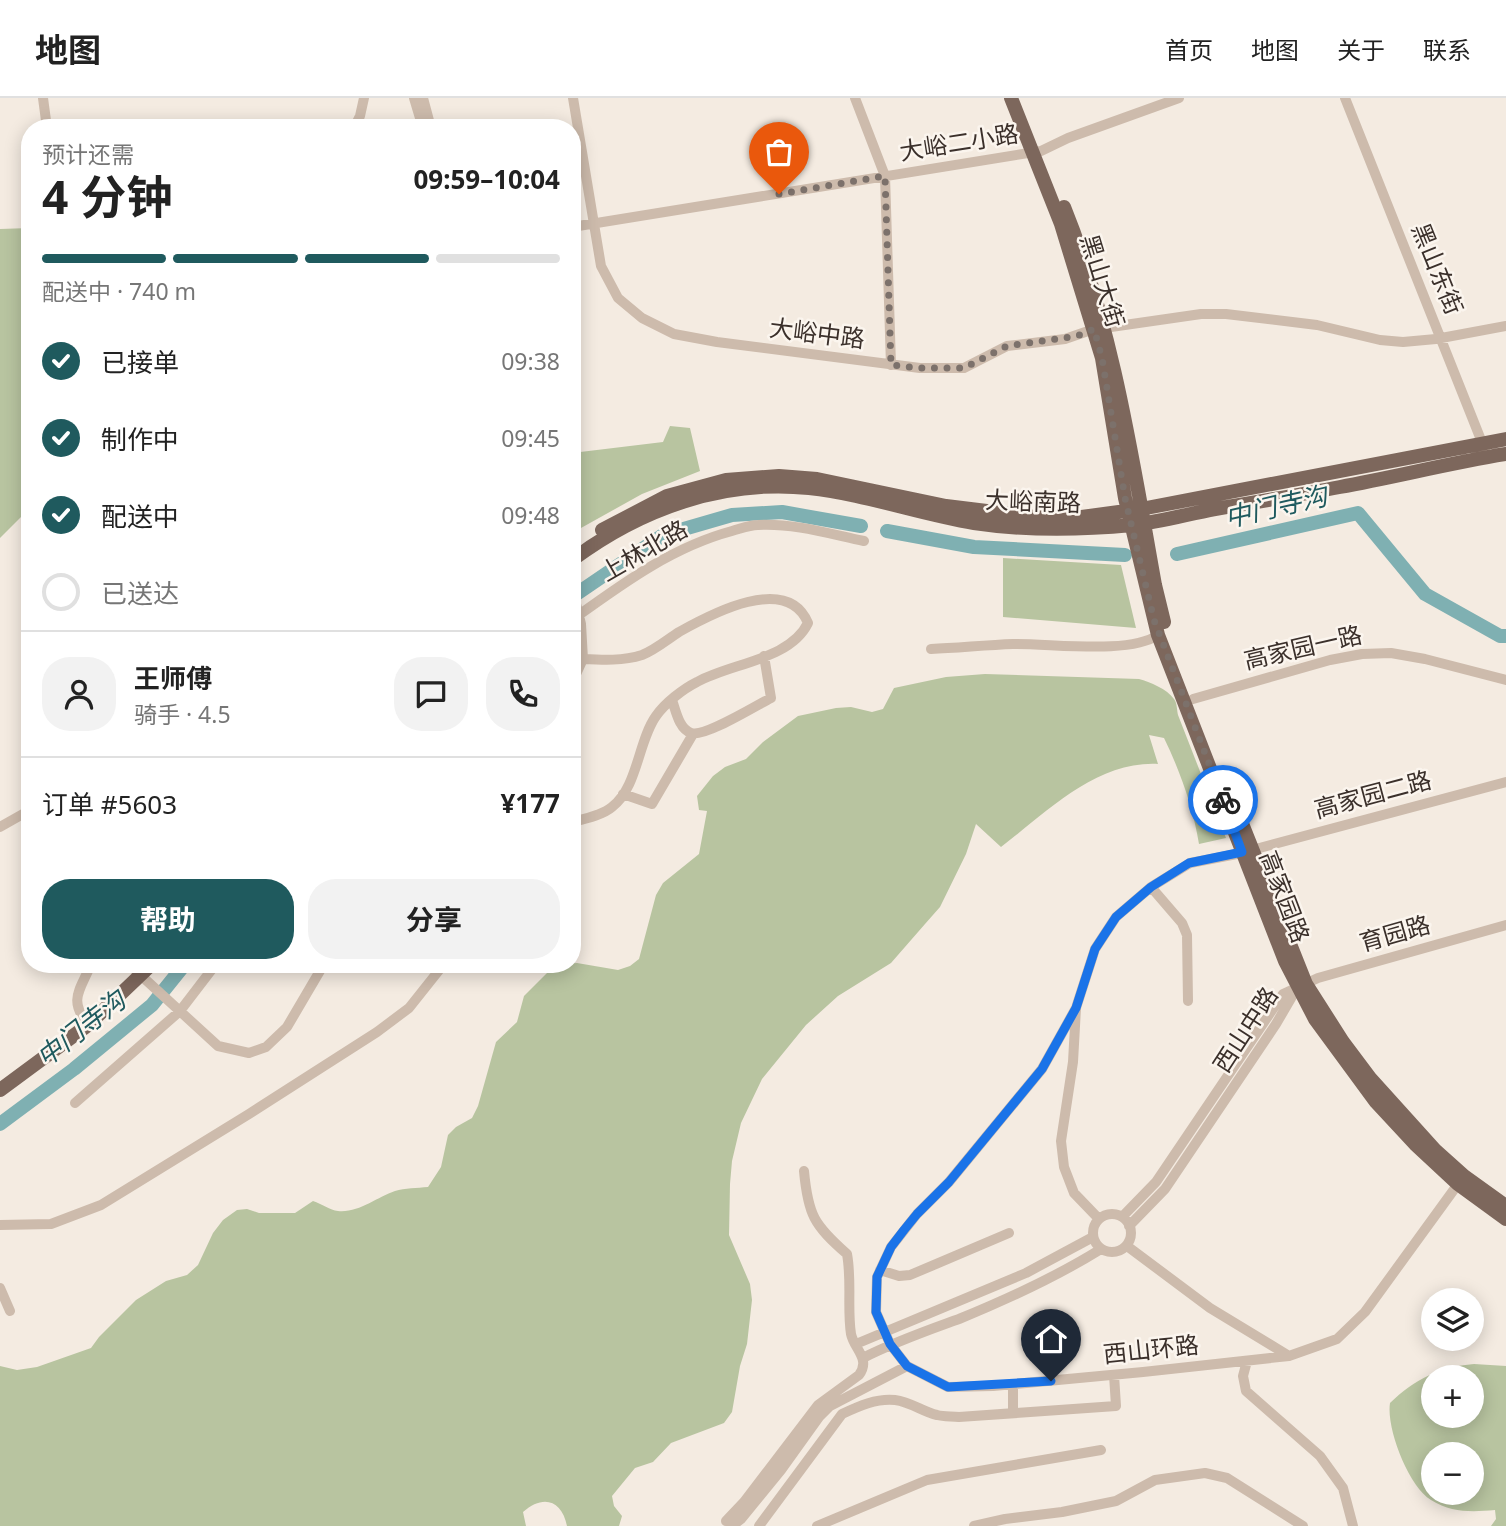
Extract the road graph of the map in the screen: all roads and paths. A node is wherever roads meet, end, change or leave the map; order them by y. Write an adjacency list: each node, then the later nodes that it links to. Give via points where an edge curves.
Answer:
1 (43, 98): 11 (street)
2 (363, 98): 12 (street)
3 (414, 98): 13 (street)
4 (423, 98): 14 (street)
5 (573, 98): 15 (street, 大峪中路)
6 (855, 98): 18 (street)
7 (1011, 98): 17 (main road, 黑山大街)
8 (1021, 98): 17 (main road, 黑山大街)
9 (1179, 98): 17 (street, 大峪二小路)
10 (1345, 98): 23 (street, 黑山东街)
11 (46, 119)
12 (358, 119)
13 (420, 119)
14 (429, 119)
15 (576, 119)
16 (581, 151): 19 (street, 大峪中路)
17 (1037, 152): 18 (street, 大峪二小路); 22 (main road, 黑山大街)
18 (885, 176): 19 (street, 大峪二小路); 24 (street)
19 (592, 224): 20 (street, 大峪二小路); 24 (street, 大峪中路, via 601,266 618,298 642,318 674,334)
20 (581, 226)
21 (1506, 326): 23 (street, 大峪中路)
22 (1099, 328): 23 (street, 大峪中路, via 1226,314 1317,325 1380,340); 24 (street, 大峪中路, via 1077,336 1007,346 964,368); 28 (main road, 黑山大街, via 1119,390)
23 (1442, 338): 26 (street, 黑山东街)
24 (891, 365)
25 (1506, 439): 26 (main road, 大峪南路)
26 (1485, 450): 27 (main road, 大峪南路); 28 (main road, 大峪南路)
27 (1506, 454)
28 (1136, 517): 30 (main road, 大峪南路, via 1023,516 779,476 726,480 667,496); 31 (main road, 大峪南路, via 1069,529 1022,528 809,488 766,486 706,494 672,505); 33 (main road, 高家园路); 40 (main road, 高家园路, via 1167,633)
29 (864, 541): 32 (street, 上林北路, via 798,527 756,525 677,551)
30 (581, 543)
31 (581, 554)
32 (581, 610)
33 (1158, 635): 35 (street, via 1148,642 1120,646 1013,644); 48 (main road, 高家园路)
34 (581, 646): 37 (street)
35 (931, 649)
36 (764, 656): 37 (street, via 803,634 808,624 797,607 761,598 708,617 645,654); 41 (street, via 712,674); 42 (street, via 771,698)
37 (583, 659): 38 (street)
38 (581, 663)
39 (1506, 680): 40 (street, 高家园一路, via 1425,659 1362,654)
40 (1193, 699): 48 (main road, 高家园路)
41 (672, 700): 42 (street, via 679,721); 44 (street, via 656,716)
42 (693, 734): 44 (street, via 652,804)
43 (1506, 782): 48 (street, 高家园二路)
44 (623, 794): 46 (street, via 611,809)
45 (21, 815): 47 (street)
46 (581, 819)
47 (0, 827)
48 (1247, 851): 49 (street, 西山环路, via 1189,863); 56 (main road, 高家园路)
49 (1151, 887): 57 (street, via 1187,935); 58 (street, 西山环路, via 1116,917 1095,949)
50 (1506, 925): 56 (street, 育园路)
51 (87, 973): 60 (street, via 76,997)
52 (142, 973): 59 (street); 60 (main road)
53 (209, 973): 59 (street)
54 (319, 973): 59 (street, via 287,1027 266,1047 249,1053 218,1046)
55 (437, 973): 70 (street, via 410,1008 377,1032 101,1205 51,1224)
56 (1302, 986): 65 (main road, 高家园路, via 1339,1053 1376,1102); 66 (main road, 高家园路, via 1400,1113 1445,1159); 69 (street, 西山中路, via 1165,1189)
57 (1188, 1001)
58 (1076, 1008): 67 (street, via 1061,1141 1074,1193); 75 (street, 西山环路, via 1042,1069 910,1222)
59 (180, 1011): 63 (street)
60 (86, 1021): 61 (main road); 62 (main road)
61 (0, 1080)
62 (0, 1090)
63 (75, 1103)
64 (804, 1171): 79 (street, via 810,1213 847,1254)
65 (1458, 1184): 68 (main road, 高家园路); 81 (street, 西山环路, via 1365,1312 1337,1339)
66 (1506, 1206)
67 (1099, 1219): 69 (street, via 1109,1215); 72 (street)
68 (1506, 1219)
69 (1126, 1222): 73 (street, via 1131,1235)
70 (0, 1225)
71 (1009, 1233): 75 (street, via 910,1275)
72 (1093, 1237): 74 (street); 78 (street, via 1026,1273)
73 (1127, 1246): 74 (street, via 1117,1252); 81 (street, via 1210,1308)
74 (1101, 1249): 80 (street, via 1036,1285)
75 (880, 1270): 78 (street, 西山环路, via 876,1312)
76 (0, 1288): 77 (street)
77 (10, 1311)
78 (884, 1332): 79 (street); 80 (street, 西山环路)
79 (856, 1344): 82 (street)
80 (890, 1344): 82 (street); 84 (street, 西山环路)
81 (1290, 1356): 83 (street, 西山环路)
82 (863, 1358): 89 (street, via 859,1375 818,1405)
83 (1247, 1361): 85 (street, 西山环路); 94 (street, via 1246,1391 1320,1456 1343,1489)
84 (907, 1366): 86 (street, 西山环路, via 948,1387); 89 (street, via 830,1406 741,1519)
85 (1114, 1375): 86 (street, 西山环路); 87 (street, via 1116,1406)
86 (1013, 1384): 87 (street)
87 (1013, 1413): 90 (street, via 936,1415 895,1400 859,1406 842,1414)
88 (1101, 1450): 91 (street, via 927,1480)
89 (729, 1523)
90 (759, 1526)
91 (817, 1526)
92 (975, 1526): 93 (street, via 1116,1501 1155,1480 1205,1473 1227,1478)
93 (1303, 1526)
94 (1353, 1526)

